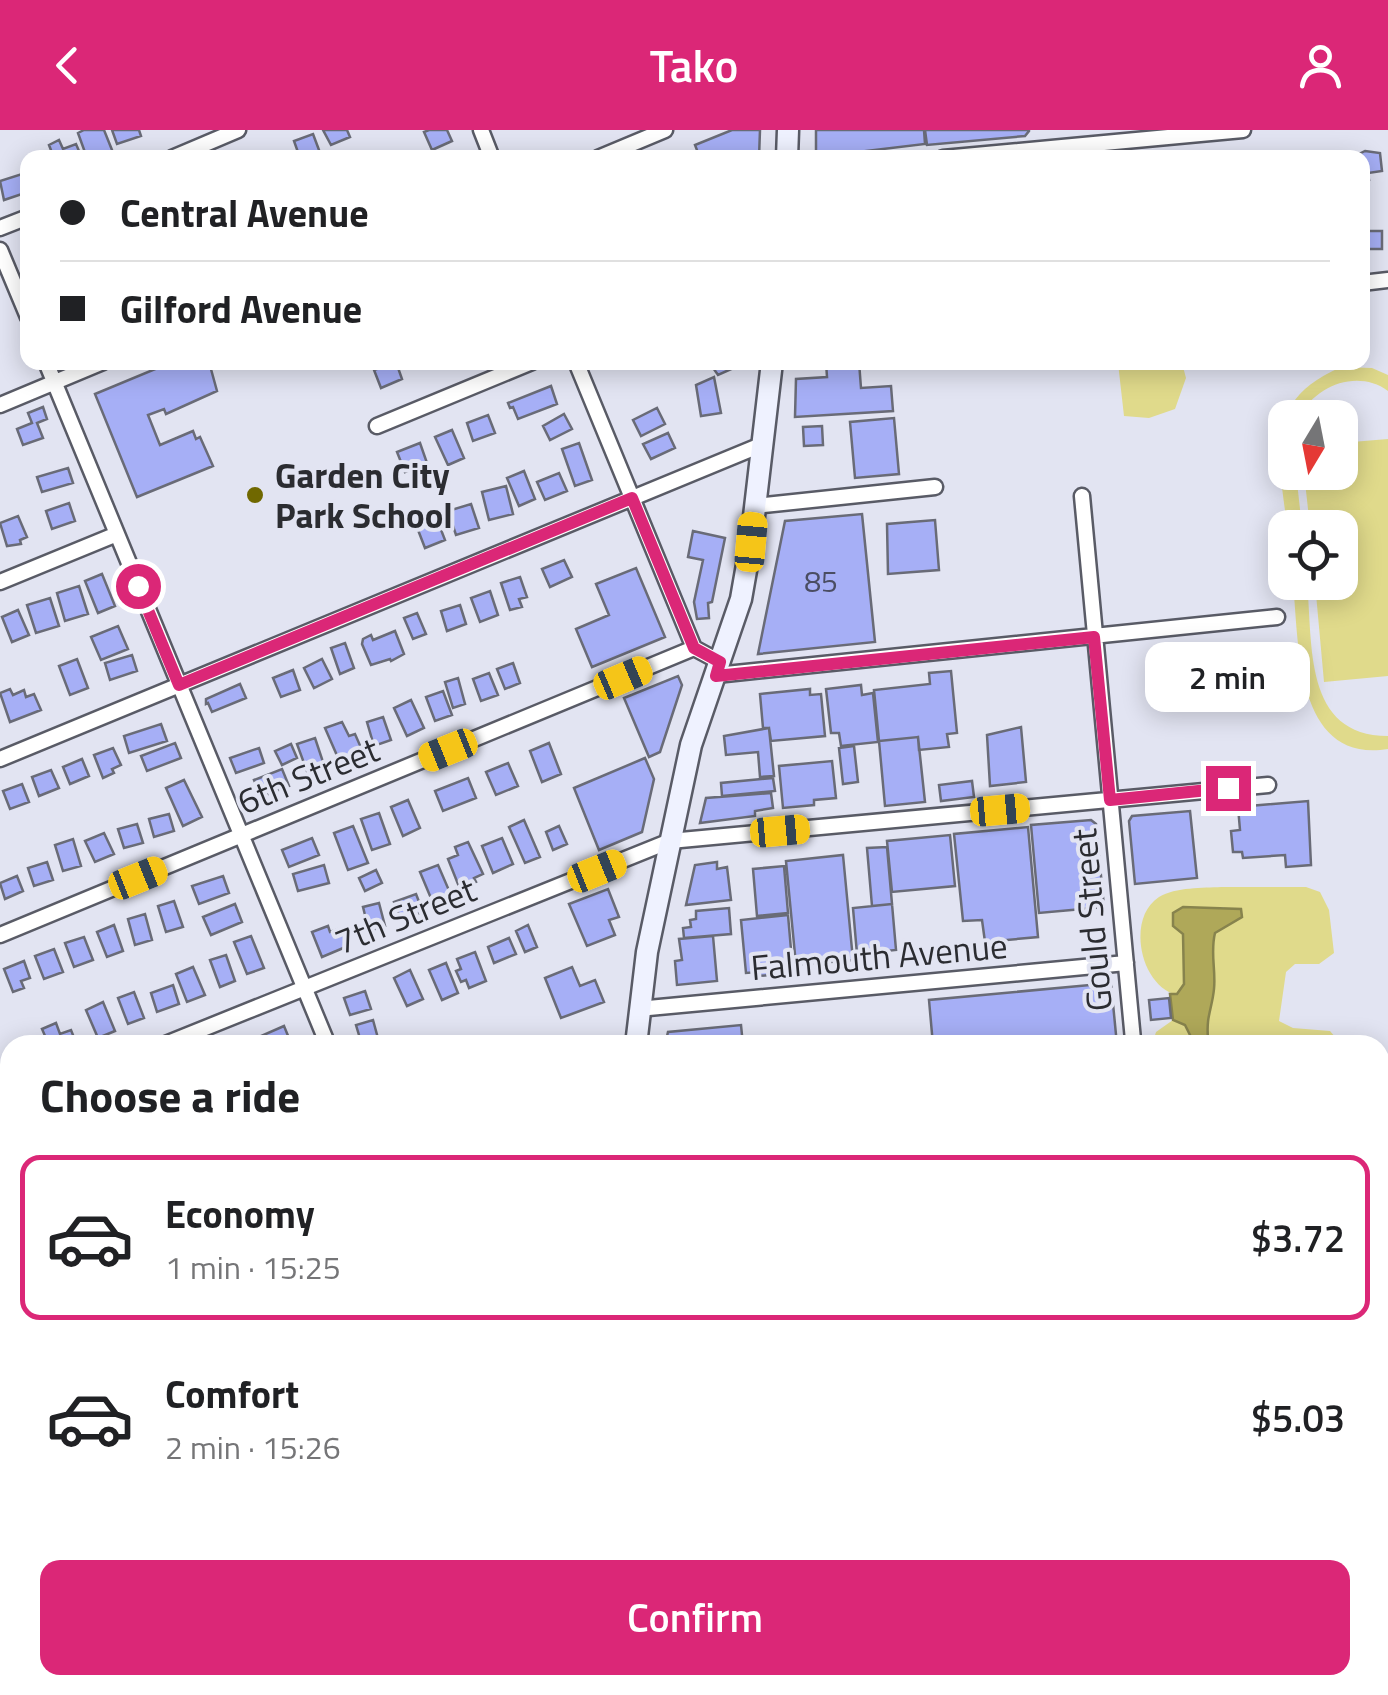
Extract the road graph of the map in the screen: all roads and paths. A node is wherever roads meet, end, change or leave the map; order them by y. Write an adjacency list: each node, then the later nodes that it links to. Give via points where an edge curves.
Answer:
1 (238, 130): 4 (street)
2 (665, 130): 5 (street)
3 (1244, 130): 6 (street)
4 (191, 150)
5 (617, 150)
6 (1074, 150)
7 (0, 250): 8 (street)
8 (20, 298)
9 (49, 370): 14 (street)
10 (83, 370): 14 (street)
11 (513, 370): 16 (street)
12 (579, 370): 20 (street)
13 (771, 370): 17 (main road)
14 (54, 382): 15 (street); 22 (street)
15 (0, 405)
16 (378, 426)
17 (761, 446): 20 (street); 21 (main road)
18 (935, 487): 21 (street)
19 (1082, 496): 25 (street, Gould Street)
20 (632, 498): 26 (street); 28 (street)
21 (755, 506): 27 (main road, via 741,599)
22 (116, 534): 23 (street); 28 (street)
23 (0, 582)
24 (1277, 618): 25 (street)
25 (1094, 637): 27 (street); 31 (street, Gould Street)
26 (694, 648): 27 (street); 32 (street, 6th Street)
27 (718, 669): 33 (main road, via 691,745)
28 (179, 685): 29 (street); 32 (street)
29 (0, 759)
30 (1268, 784): 31 (street, 7th Street)
31 (1110, 800): 33 (street, 7th Street); 35 (street, Gould Street)
32 (241, 836): 34 (street, 6th Street); 36 (street)
33 (670, 842): 36 (street, 7th Street); 37 (main road)
34 (0, 935)
35 (1126, 963): 37 (street, Falmouth Avenue); 41 (street, Gould Street)
36 (304, 987): 38 (street, 7th Street); 39 (street)
37 (638, 1009): 40 (main road)
38 (187, 1035)
39 (324, 1035)
40 (637, 1035)
41 (1133, 1035)

